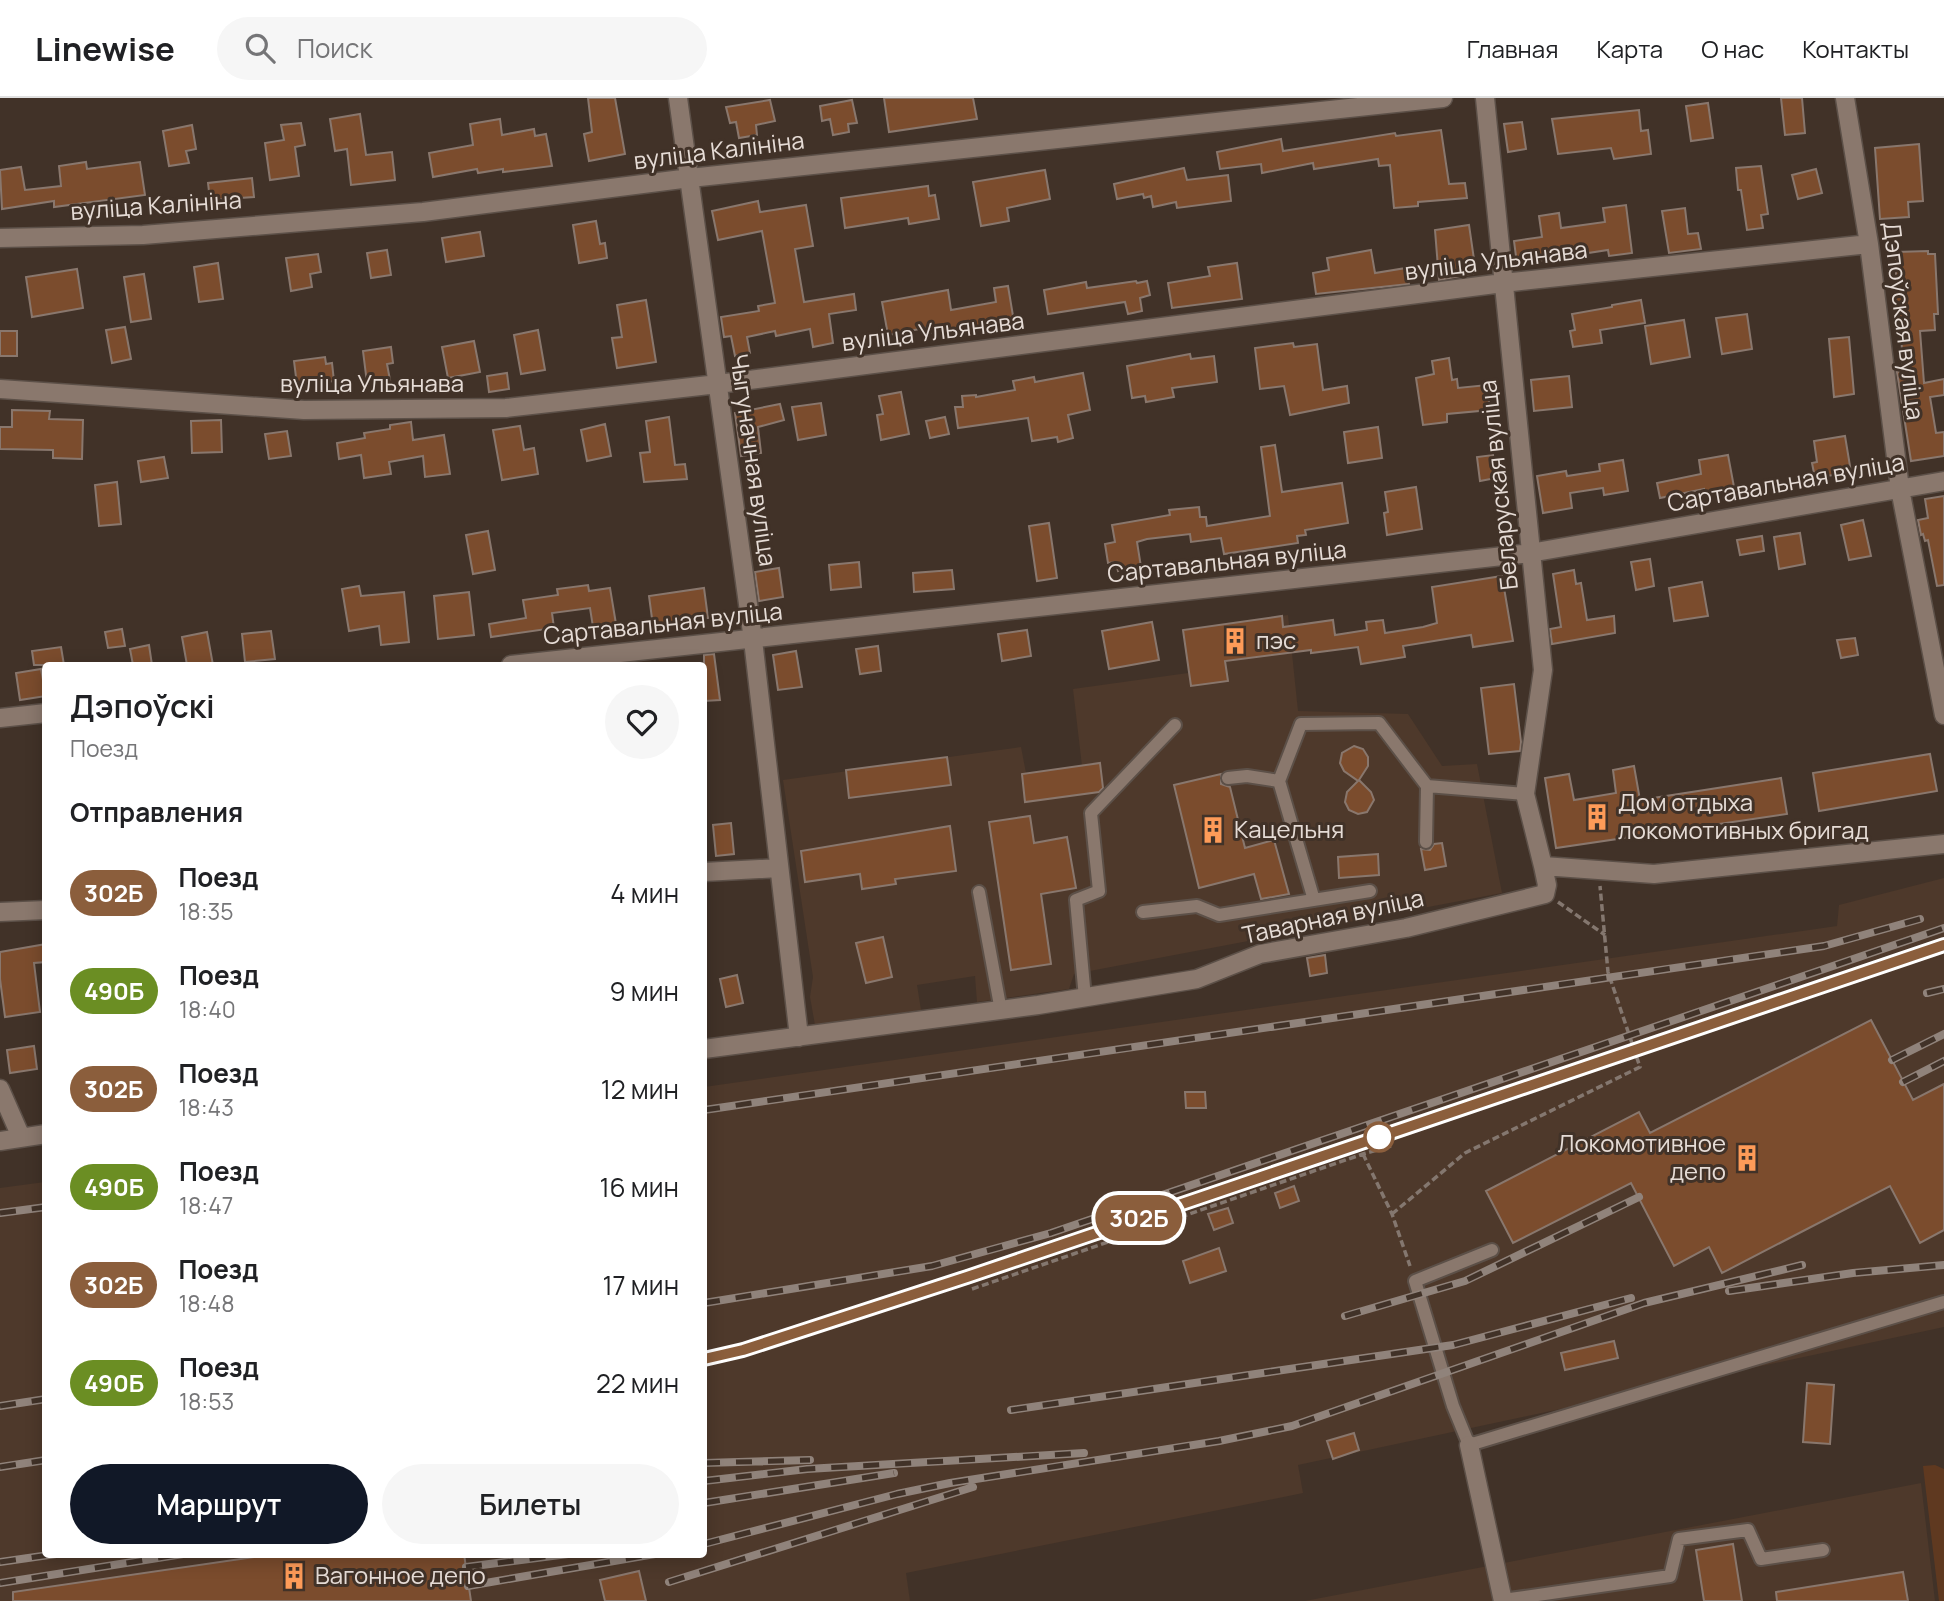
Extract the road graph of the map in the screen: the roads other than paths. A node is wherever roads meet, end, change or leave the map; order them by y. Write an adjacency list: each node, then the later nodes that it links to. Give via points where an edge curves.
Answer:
1 (678, 98): 5 (street, Чыгуначная вуліца)
2 (1443, 98): 5 (street, вуліца Калініна)
3 (1485, 98): 8 (street, Беларуская вуліца)
4 (1845, 98): 7 (street, Дэпоўская вуліца)
5 (690, 178): 6 (street, вуліца Калініна, via 424,212 143,235); 9 (street, Чыгуначная вуліца)
6 (0, 238)
7 (1869, 244): 8 (street, вуліца Ульянава); 12 (street, Дэпоўская вуліца)
8 (1503, 283): 9 (street, вуліца Ульянава); 13 (street, Беларуская вуліца)
9 (718, 384): 10 (street, вуліца Ульянава, via 506,408 304,410); 14 (street, Чыгуначная вуліца)
10 (0, 389)
11 (1944, 481): 12 (street, Сартавальная вуліца)
12 (1900, 489): 13 (street, Сартавальная вуліца); 17 (street, Дэпоўская вуліца)
13 (1530, 553): 14 (street, Сартавальная вуліца); 23 (street, Беларуская вуліца, via 1543,670)
14 (753, 640): 15 (street, Сартавальная вуліца); 27 (street, Чыгуначная вуліца)
15 (540, 662)
16 (42, 713): 18 (street)
17 (1944, 715)
18 (0, 718)
19 (1175, 725): 35 (lane, via 1091,813 1099,891 1076,900)
20 (1228, 778): 21 (lane)
21 (1279, 781): 22 (lane, via 1301,724 1379,723); 31 (lane)
22 (1427, 786): 23 (lane); 24 (lane)
23 (1525, 794): 26 (street, Беларуская вуліца)
24 (1426, 842)
25 (1944, 844): 26 (street, via 1654,874)
26 (1543, 866): 35 (street, Таварная вуліца, via 1545,894 1406,929 1260,954 1197,979)
27 (779, 867): 28 (street); 37 (street, Чыгуначная вуліца)
28 (707, 872)
29 (1370, 891): 31 (lane)
30 (979, 892): 36 (lane)
31 (1314, 900): 34 (lane, via 1219,915 1197,906)
32 (42, 910): 33 (street)
33 (0, 912)
34 (1143, 912)
35 (1085, 998): 36 (street, Таварная вуліца)
36 (1001, 1011): 37 (street, Таварная вуліца)
37 (799, 1037): 38 (street, Таварная вуліца)
38 (707, 1049)
39 (0, 1088): 41 (street)
40 (42, 1134): 41 (street)
41 (21, 1137): 42 (street)
42 (0, 1140)
43 (1492, 1250): 45 (lane, via 1415,1281)
44 (1944, 1302): 45 (lane)
45 (1469, 1445): 47 (street)
46 (1823, 1550): 47 (lane, via 1761,1559 1748,1530 1679,1539 1670,1576)
47 (1503, 1600)

